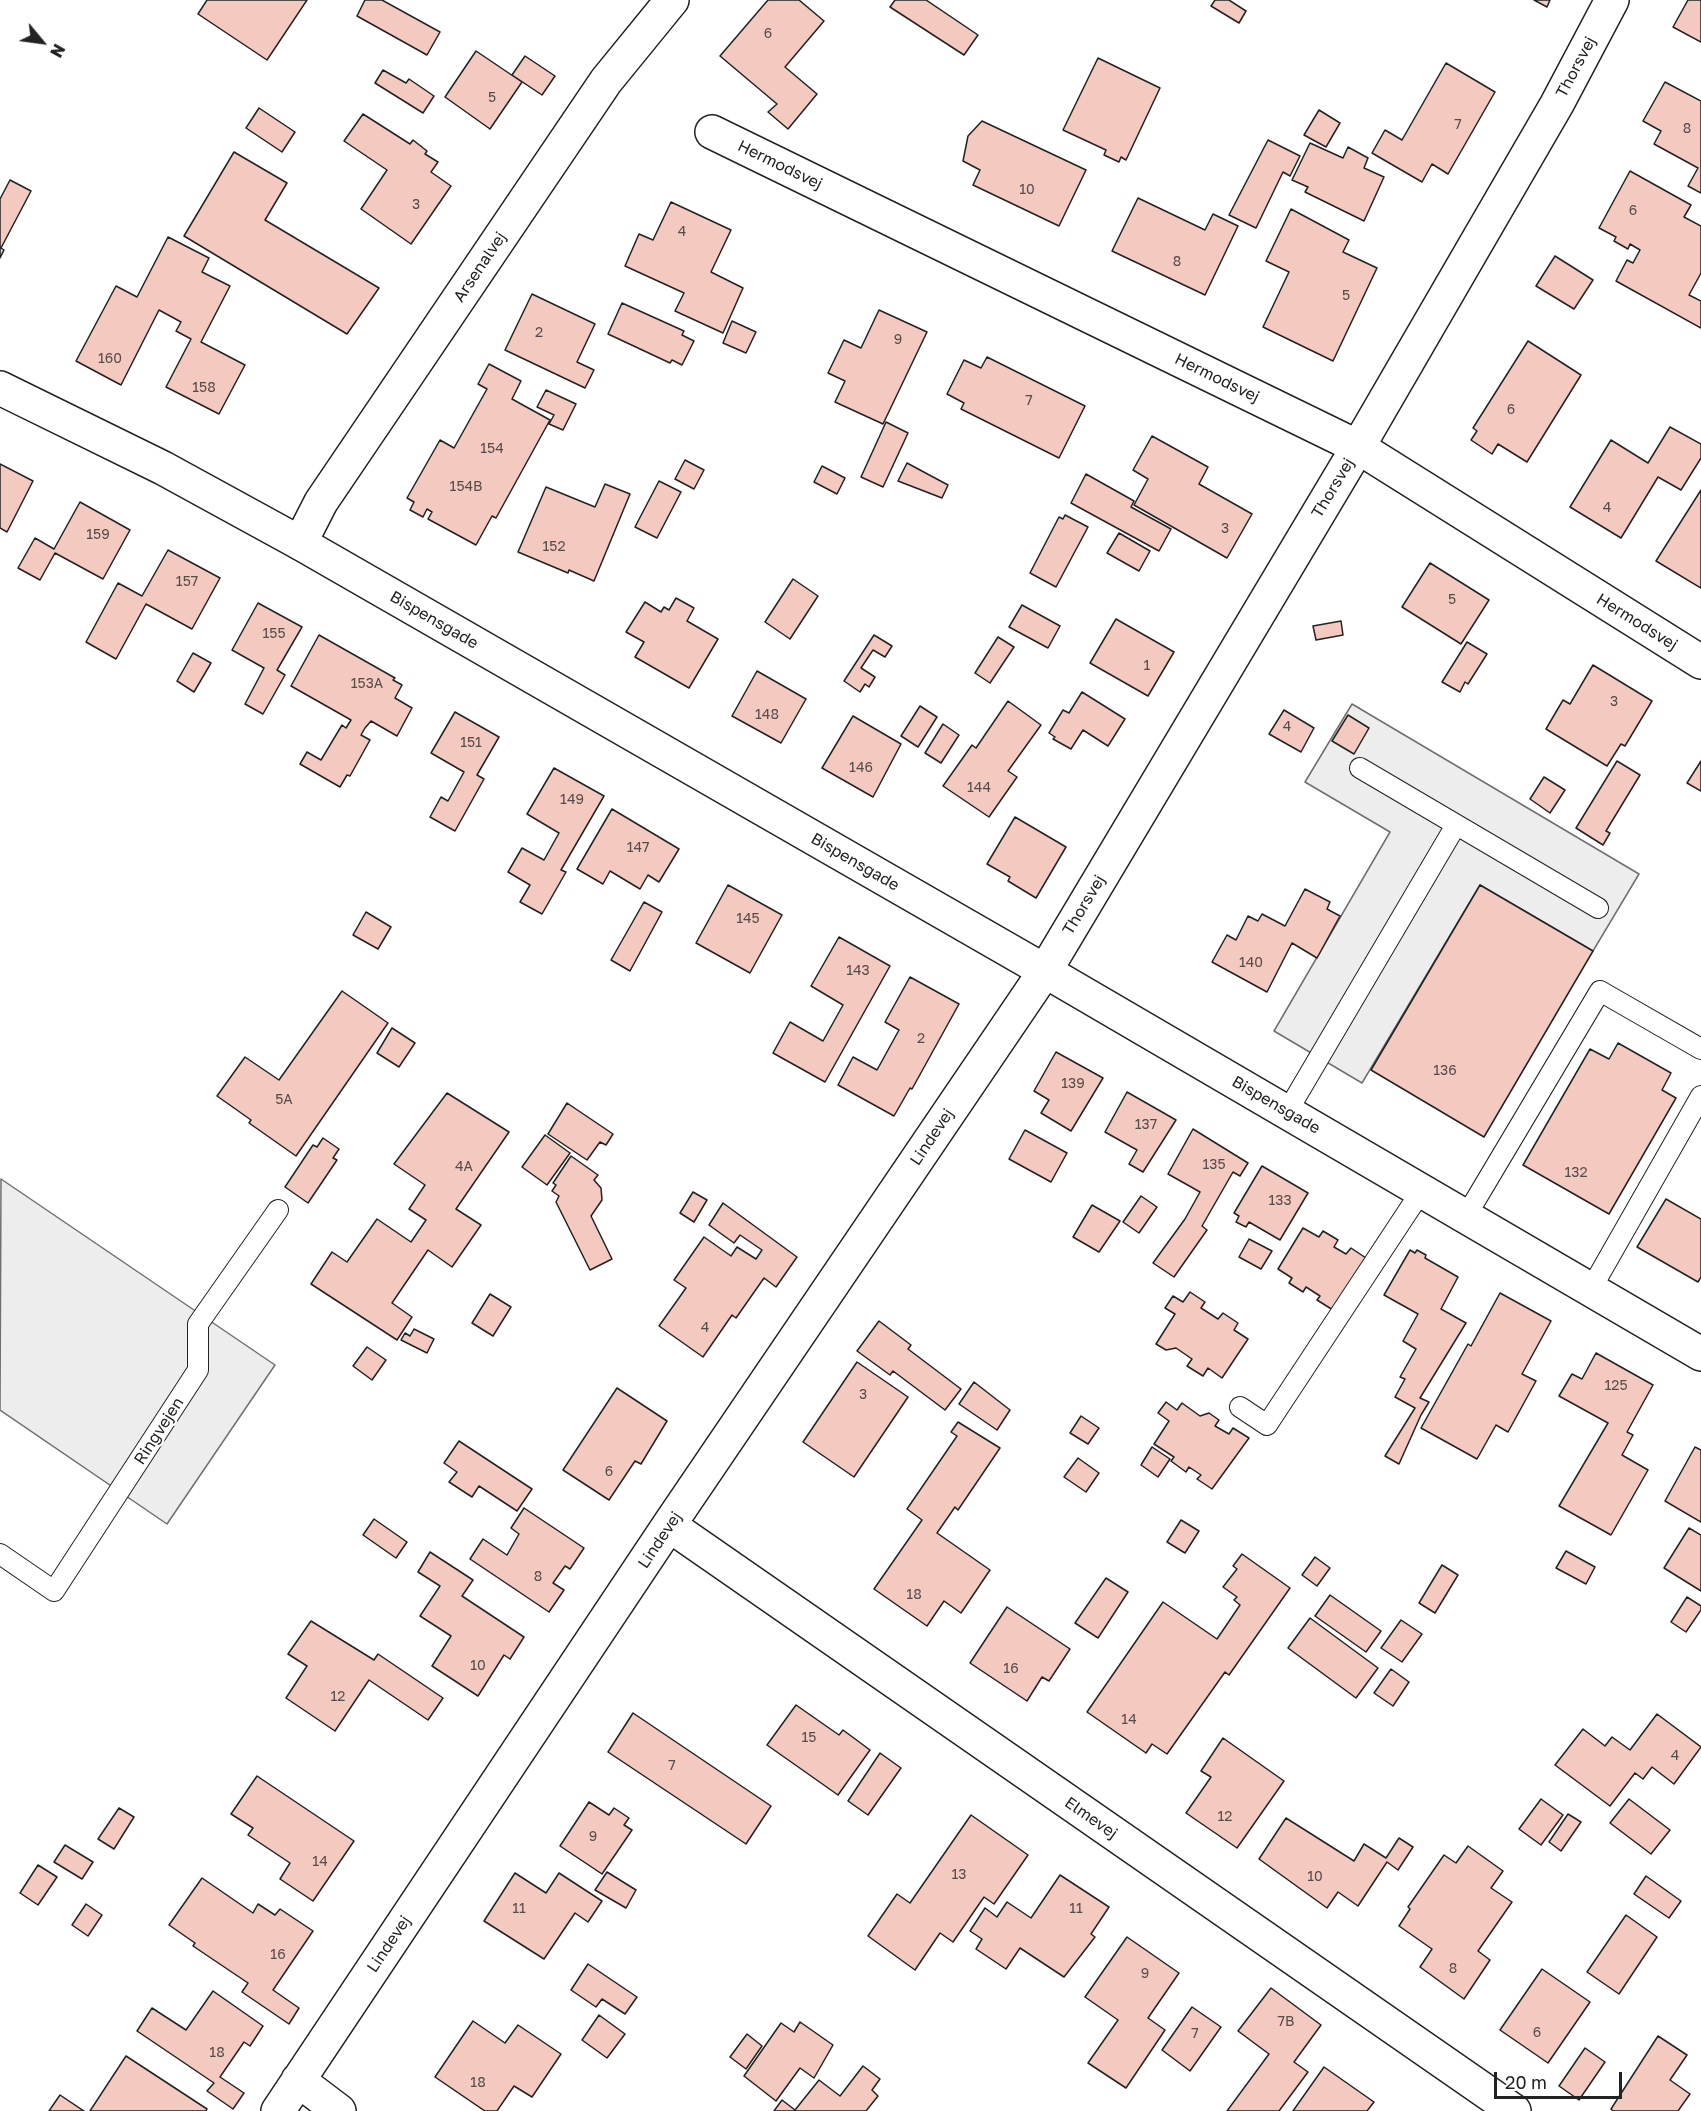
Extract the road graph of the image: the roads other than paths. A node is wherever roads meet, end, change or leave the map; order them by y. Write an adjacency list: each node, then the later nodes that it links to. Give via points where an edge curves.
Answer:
1 (672, 0): 6 (street, Arsenalvej, via 606,81 321,502)
2 (1612, 0): 5 (street, Thorsvej, via 1557,104)
3 (712, 132): 5 (street, Hermodsvej)
4 (0, 388): 6 (street, Bispensgade, via 163,468)
5 (1358, 447): 7 (street, Hermodsvej); 11 (street, Thorsvej)
6 (300, 543): 11 (street, Bispensgade)
7 (1701, 662)
8 (1360, 768): 9 (lane)
9 (1456, 825): 10 (lane); 14 (lane)
10 (1598, 908)
11 (1046, 971): 14 (street, Bispensgade); 21 (street, Lindevej)
12 (1701, 1049): 17 (lane, via 1600,991)
13 (1701, 1096): 18 (lane)
14 (1287, 1112): 15 (street, Bispensgade)
15 (1422, 1190): 17 (street, Bispensgade); 20 (lane, via 1267,1425)
16 (278, 1210): 22 (lane, Ringvejen, via 198,1324 198,1370 54,1591)
17 (1466, 1216): 18 (street, Bispensgade)
18 (1591, 1289): 19 (street, Bispensgade)
19 (1701, 1354)
20 (1240, 1407)
21 (669, 1525): 23 (street, Lindevej); 26 (street, Elmevej)
22 (0, 1554)
23 (298, 2080): 24 (street, Lindevej); 25 (street)
24 (278, 2111)
25 (339, 2111)
26 (1514, 2111)

